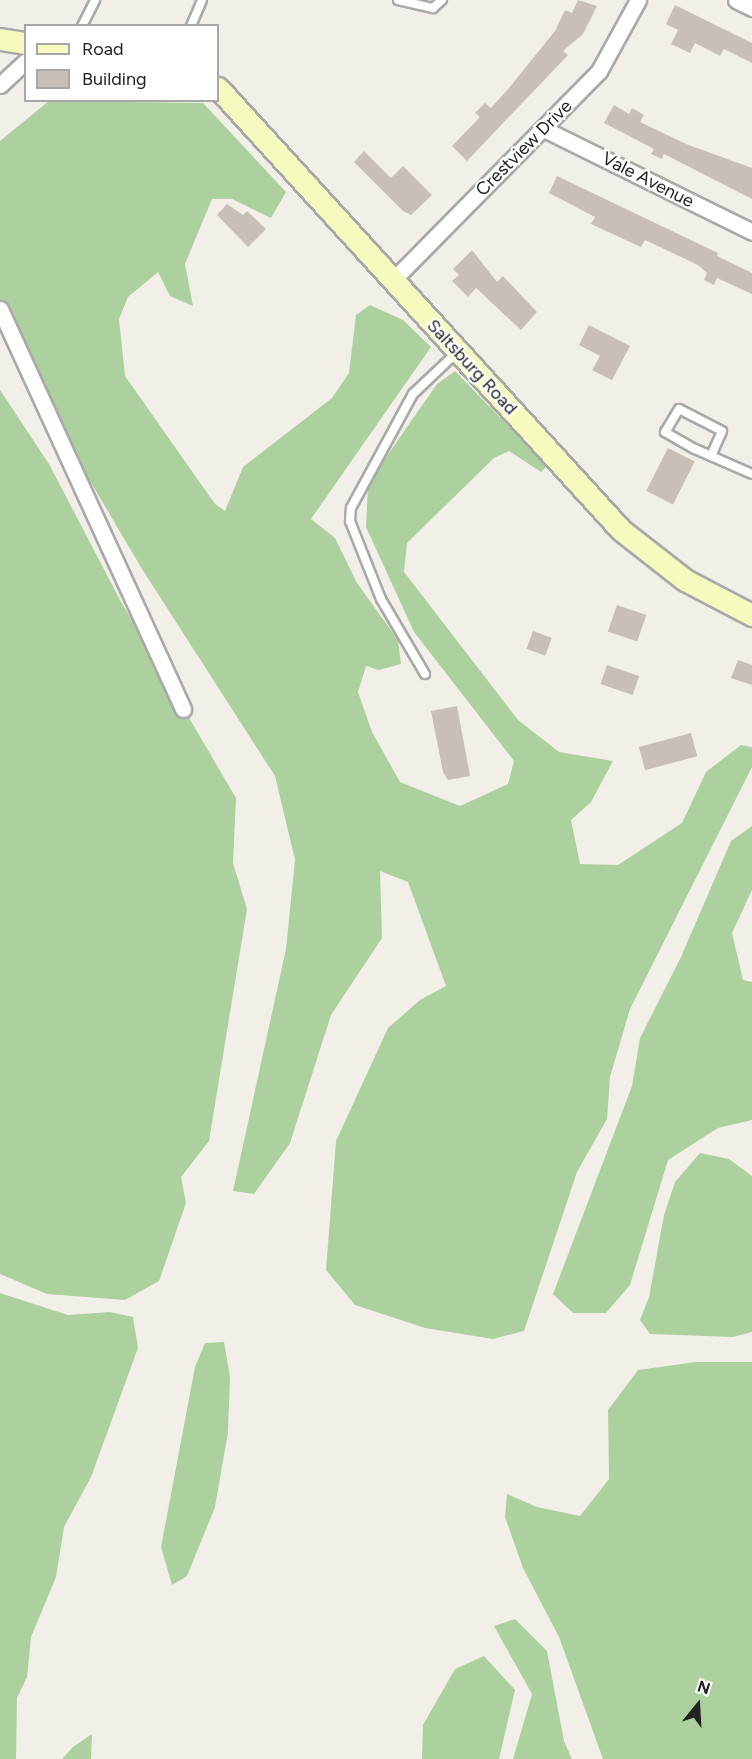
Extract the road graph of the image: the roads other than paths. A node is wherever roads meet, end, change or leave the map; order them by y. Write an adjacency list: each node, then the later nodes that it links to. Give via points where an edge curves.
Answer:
1 (95, 0): 8 (lane)
2 (202, 0): 9 (lane)
3 (398, 0): 4 (lane, via 433,8)
4 (441, 0)
5 (638, 0): 15 (street, Crestview Drive, via 599,71)
6 (736, 0): 7 (street)
7 (752, 8)
8 (83, 24)
9 (192, 24)
10 (0, 39): 11 (main road)
11 (24, 43)
12 (24, 63): 13 (street)
13 (0, 85)
14 (219, 89): 17 (main road, Saltsburg Road)
15 (544, 129): 16 (street, Vale Avenue); 17 (street, Crestview Drive)
16 (752, 232)
17 (392, 281): 19 (main road, Saltsburg Road)
18 (0, 309): 24 (street)
19 (457, 352): 22 (main road, Saltsburg Road, via 621,530 685,580); 23 (lane, via 413,394 353,497 351,508 350,521 381,598)
20 (711, 456): 20 (lane, via 665,432 679,409 722,431); 21 (lane)
21 (752, 474)
22 (752, 615)
23 (425, 674)
24 (183, 709)

